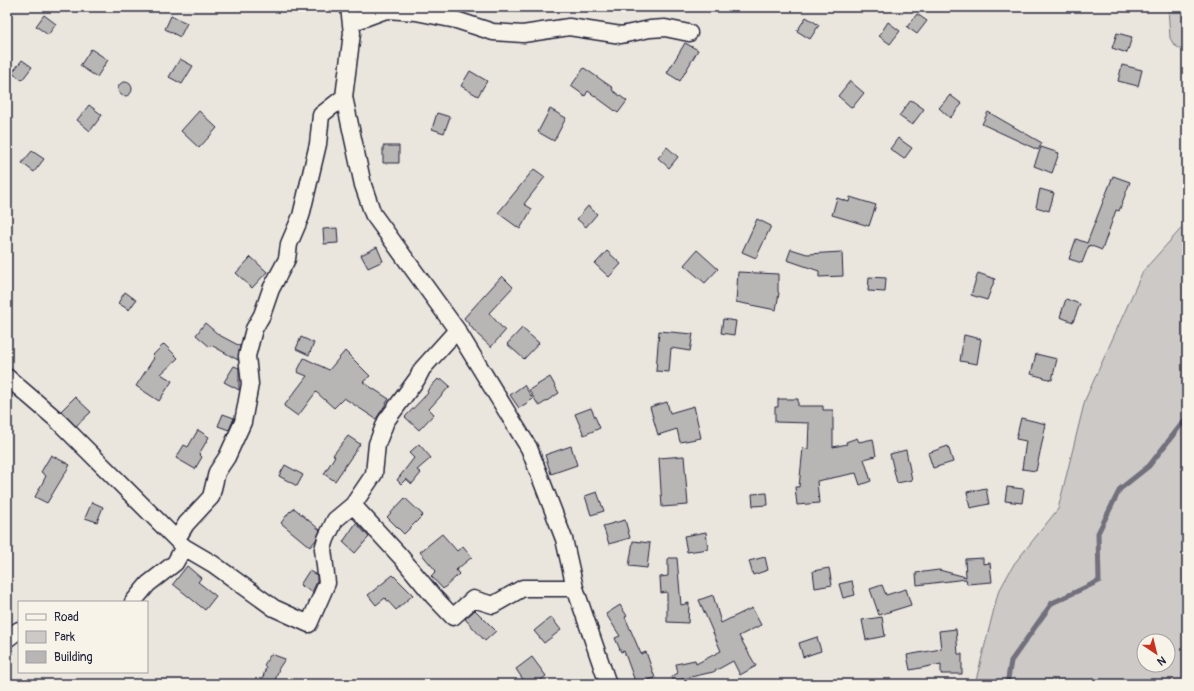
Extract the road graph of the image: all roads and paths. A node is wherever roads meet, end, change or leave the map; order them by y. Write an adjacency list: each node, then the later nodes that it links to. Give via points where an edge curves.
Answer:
1 (349, 7): 3 (street)
2 (374, 7): 3 (street)
3 (355, 26): 4 (street, via 386,10 449,18 493,32 523,34 569,27 622,35 665,28); 5 (street)
4 (689, 33)
5 (344, 97): 6 (street, via 363,185 373,214); 9 (street, via 321,115 318,144 301,216 289,244 287,260 254,329 247,356 250,384 243,422 217,472 211,497 186,524)
6 (457, 330): 8 (street, via 422,369 386,421 377,444 374,474); 10 (street, via 529,448 564,539)
7 (7, 377): 9 (street, via 62,425)
8 (353, 505): 9 (street, via 335,520 326,539 323,549 327,583 309,624 274,608); 10 (street, via 453,617 473,599 493,605 523,588)
9 (181, 543): 11 (street, via 175,563 148,584)
10 (575, 588): 14 (street)
11 (134, 601)
12 (18, 631): 13 (street)
13 (7, 639)
14 (608, 684)

